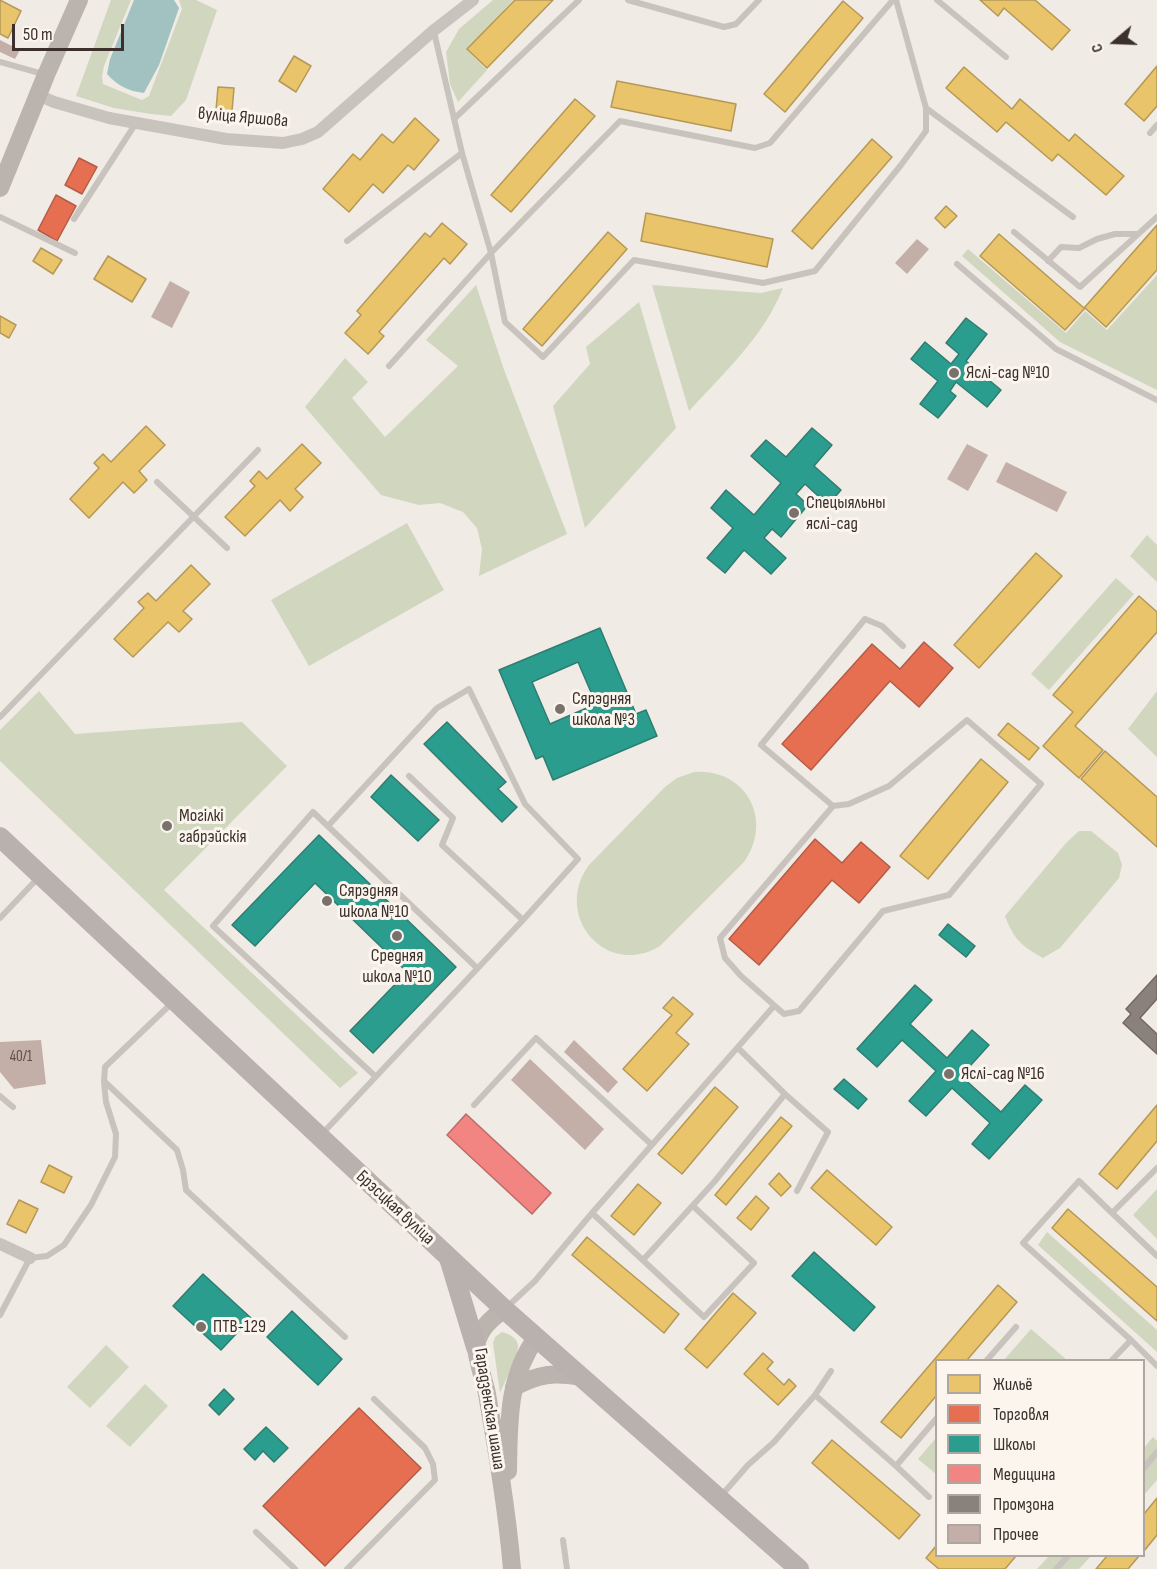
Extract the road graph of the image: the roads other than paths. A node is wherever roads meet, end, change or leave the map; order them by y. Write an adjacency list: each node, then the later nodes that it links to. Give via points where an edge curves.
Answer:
1 (79, 0): 11 (main road)
2 (473, 0): 8 (street, вуліца Яршова)
3 (579, 0): 14 (lane)
4 (628, 0): 5 (lane, via 724,27 736,24)
5 (759, 0)
6 (894, 0): 13 (lane); 28 (lane, via 770,143 755,148 620,121)
7 (937, 0): 9 (lane)
8 (434, 31): 14 (lane); 15 (street, вуліца Яршова, via 318,132 302,139 283,143 226,139)
9 (1006, 57)
10 (0, 62): 11 (lane)
11 (46, 75): 12 (main road)
12 (38, 95): 15 (street, вуліца Яршова); 19 (main road)
13 (926, 108): 22 (lane); 28 (lane, via 926,131 815,272 763,283 634,260 543,357 505,322)
14 (454, 119): 18 (lane)
15 (136, 123): 23 (lane)
16 (1157, 125): 17 (lane)
17 (1150, 133)
18 (462, 153): 26 (lane); 28 (lane)
19 (0, 188)
20 (1157, 216): 25 (lane)
21 (0, 217): 27 (lane)
22 (1073, 217)
23 (74, 219)
24 (1014, 232): 29 (lane)
25 (1138, 234): 29 (lane, via 1115,234 1078,248 1061,247); 29 (lane, via 1080,287)
26 (347, 241)
27 (75, 253)
28 (490, 253): 31 (lane)
29 (1048, 261)
30 (957, 264): 32 (lane, via 1056,349)
31 (389, 366)
32 (1157, 400)
33 (258, 450): 35 (lane)
34 (157, 482): 35 (lane)
35 (193, 517): 36 (lane); 38 (lane)
36 (227, 549)
37 (903, 646): 40 (lane, via 882,626 865,619 761,745)
38 (0, 717)
39 (409, 776): 45 (lane, via 453,818 442,845)
40 (832, 806): 48 (lane, via 720,938 725,958); 48 (lane, via 849,804 889,786 967,720 1041,784 949,895 882,911 800,1011 784,1014)
41 (328, 826): 45 (lane, via 437,708 469,689 525,804 578,859); 46 (lane); 50 (lane, via 313,812 213,926)
42 (0, 837): 43 (main road, Брэсцкая вуліца)
43 (40, 876): 44 (lane); 47 (main road, Брэсцкая вуліца)
44 (0, 918)
45 (523, 920): 46 (lane)
46 (477, 968): 50 (lane)
47 (175, 1000): 51 (lane, via 105,1068); 56 (main road, Брэсцкая вуліца)
48 (774, 1006): 49 (lane)
49 (738, 1048): 52 (lane); 57 (lane)
50 (375, 1076): 56 (lane)
51 (104, 1082): 65 (lane, via 116,1134 115,1157 91,1205 64,1245 47,1256); 71 (lane, via 177,1150 186,1190)
52 (785, 1094): 59 (lane, via 828,1132); 60 (lane)
53 (0, 1096): 55 (lane)
54 (474, 1105): 57 (lane, via 536,1038)
55 (13, 1107)
56 (319, 1136): 66 (main road, Брэсцкая вуліца)
57 (652, 1145): 61 (lane)
58 (1157, 1168): 62 (lane)
59 (797, 1191)
60 (693, 1206): 67 (lane); 67 (lane, via 754,1263 704,1317)
61 (592, 1213): 67 (lane); 68 (lane, via 535,1281)
62 (1112, 1213): 64 (lane); 73 (lane, via 1079,1181 1023,1244)
63 (0, 1244): 65 (street)
64 (1157, 1257)
65 (30, 1258): 69 (lane)
66 (449, 1258): 68 (main road, Брэсцкая вуліца); 74 (main road)
67 (643, 1260)
68 (504, 1309): 72 (main road, Брэсцкая вуліца); 74 (main road, Гарадзенская шаша, via 488,1320)
69 (0, 1315)
70 (1016, 1327): 75 (lane)
71 (345, 1337)
72 (536, 1338): 79 (main road, Брэсцкая вуліца); 80 (main road, Гарадзенская шаша)
73 (1131, 1340): 76 (lane); 77 (lane)
74 (476, 1347): 89 (main road, Гарадзенская шаша)
75 (988, 1359)
76 (1113, 1359)
77 (1157, 1366)
78 (831, 1371): 81 (lane)
79 (580, 1377): 80 (main road, via 551,1374); 88 (main road, Брэсцкая вуліца)
80 (514, 1387): 89 (main road, Гарадзенская шаша, via 509,1415)
81 (815, 1395): 85 (lane); 88 (lane)
82 (374, 1399): 94 (lane, via 425,1448 435,1480)
83 (935, 1420): 85 (lane)
84 (1157, 1452): 86 (lane)
85 (896, 1466): 87 (lane)
86 (1145, 1466)
87 (929, 1497)
88 (718, 1499): 97 (main road, Брэсцкая вуліца)
89 (508, 1520): 95 (main road, Гарадзенская шаша)
90 (256, 1532): 93 (lane)
91 (563, 1540): 96 (lane)
92 (1067, 1557): 98 (lane)
93 (295, 1569)
94 (347, 1569)
95 (512, 1569)
96 (567, 1569)
97 (799, 1569)
98 (1056, 1569)

